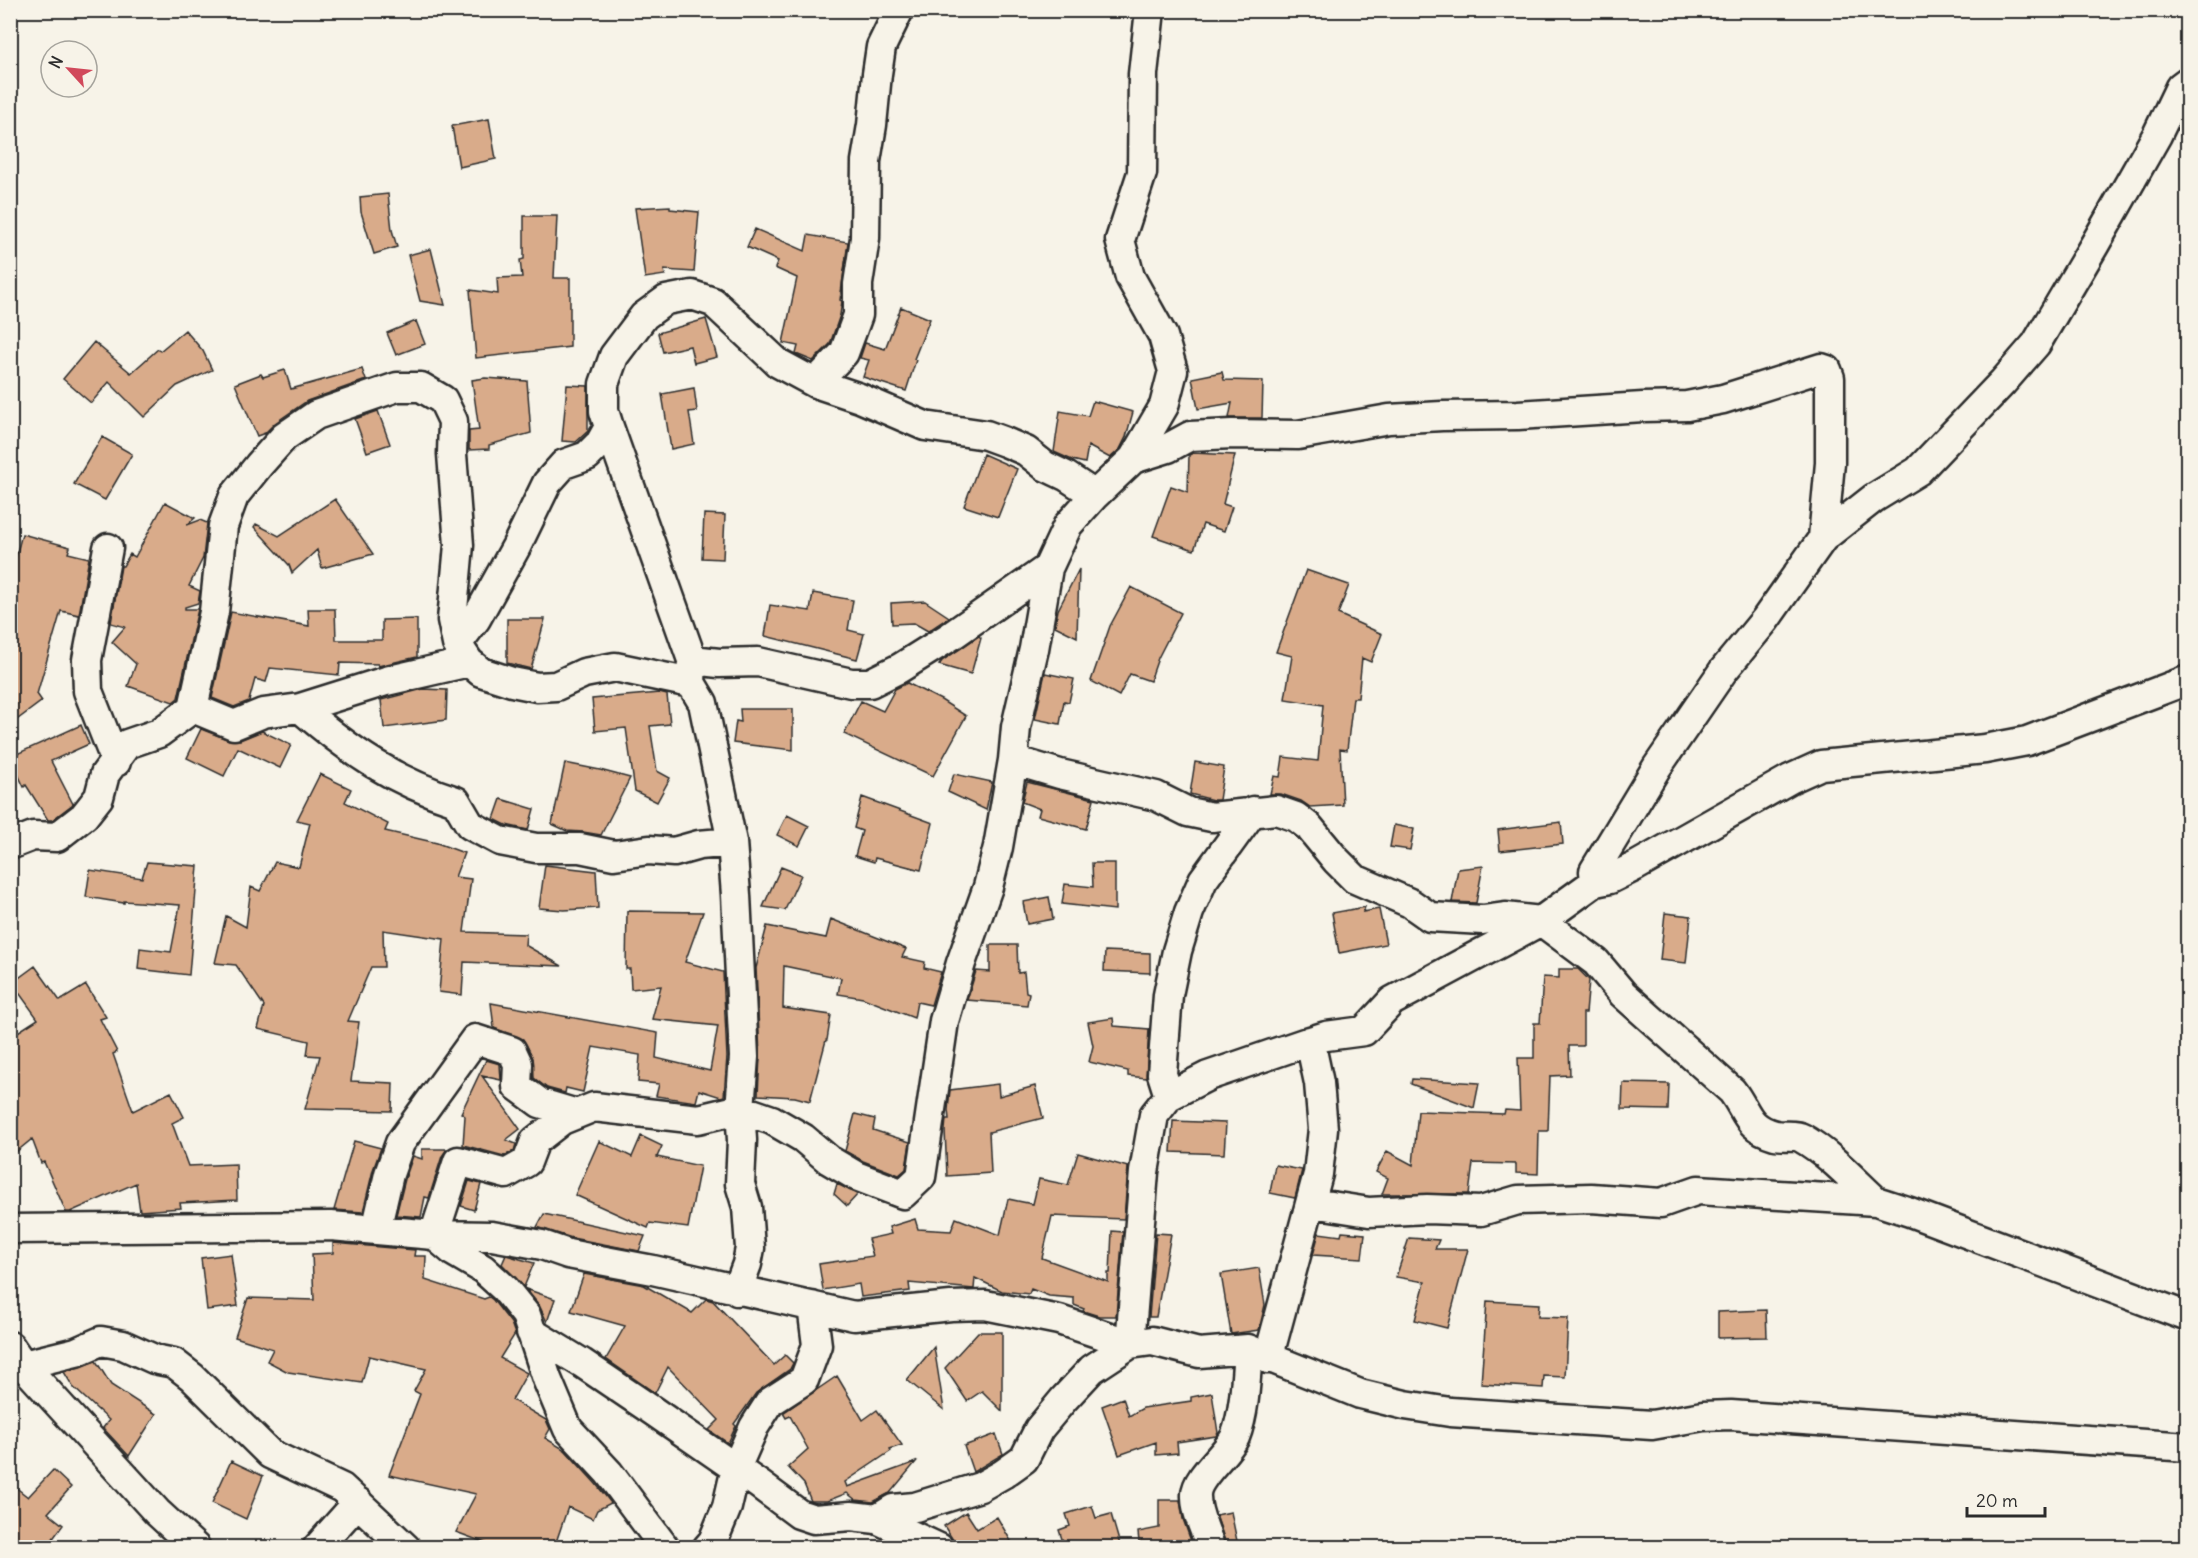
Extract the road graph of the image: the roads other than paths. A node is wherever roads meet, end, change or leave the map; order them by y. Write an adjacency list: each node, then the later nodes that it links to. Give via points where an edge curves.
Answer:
1 (899, 10): 4 (street, via 881,47 877,74 866,161 858,315 844,353)
2 (1150, 10): 6 (street, via 1143,74 1142,173 1120,240 1130,277 1163,336 1173,371 1164,406)
3 (2187, 81): 8 (street, via 2180,87 2157,135 2036,344 1918,471 1874,498)
4 (815, 382): 5 (street, via 778,363 713,302 692,296 666,300 644,316 614,356 604,384 604,411); 7 (street, via 926,426 986,435 1005,442)
5 (609, 427): 11 (street, via 587,456 564,464 547,483 476,619); 12 (street)
6 (1133, 459): 7 (street); 8 (street, via 1190,436 1298,435 1389,419 1687,406 1723,399 1821,368 1827,370 1830,378 1830,463)
7 (1095, 495): 10 (street, via 1068,525)
8 (1822, 538): 21 (street, via 1657,767 1594,871)
9 (108, 548): 17 (street, via 87,660 88,691)
10 (1048, 568): 12 (street, via 951,636 870,683 851,683 758,662 719,663); 16 (street, via 1016,727)
11 (463, 653): 12 (street, via 481,672 537,687 556,686 584,673 615,667); 14 (street, via 452,620 459,545 453,421 443,400 421,387 398,387 316,415 284,437 234,496 223,526 214,612); 15 (street)
12 (691, 672): 19 (street, via 704,703)
13 (2187, 680): 21 (street, via 2027,741 1985,749 1821,765 1790,778 1636,866)
14 (193, 708): 15 (street, via 234,725 263,713); 17 (street, via 159,733 127,744)
15 (300, 708): 19 (street, via 365,759 423,791 456,801 470,825 500,841 614,855 649,850 674,852)
16 (1014, 760): 18 (street, via 1156,796 1196,814 1212,817); 25 (street, via 988,886 944,1021 921,1177 903,1194 856,1176 772,1120)
17 (116, 762): 20 (street, via 105,774 99,797 84,816 57,837 33,836)
18 (1253, 811): 22 (street, via 1276,810 1296,817 1355,879 1410,903 1430,917); 24 (street, via 1203,880 1177,951 1168,994 1162,1074)
19 (732, 842): 25 (street, via 744,1057)
20 (10, 845)
21 (1594, 882): 22 (street)
22 (1541, 921): 23 (street, via 1392,1001 1364,1031); 27 (street, via 1596,962 1623,994 1732,1091 1748,1119 1760,1130 1777,1136 1800,1136)
23 (1310, 1041): 24 (street, via 1208,1076); 28 (street, via 1323,1130)
24 (1169, 1096): 36 (street, via 1154,1115 1144,1172)
25 (740, 1109): 26 (street, via 698,1119 594,1107); 32 (street, via 740,1184 747,1206 750,1248)
26 (577, 1114): 30 (street, via 540,1103 517,1086 518,1064 512,1051 476,1039 400,1143); 31 (street, via 562,1120 535,1141 527,1161 506,1174 458,1161)
27 (1876, 1201): 28 (street, via 1698,1190 1661,1203 1591,1198 1518,1200 1481,1211 1369,1212); 34 (street)
28 (1312, 1203): 37 (street)
29 (10, 1229): 30 (street, via 331,1226)
30 (376, 1230): 31 (street)
31 (434, 1235): 32 (street, via 492,1236 542,1245); 35 (street, via 505,1289 526,1315)
32 (737, 1291): 33 (street)
33 (812, 1306): 36 (street, via 854,1316 985,1305 1059,1320); 40 (street, via 817,1345 804,1380 770,1402)
34 (2187, 1317)
35 (531, 1332): 40 (street); 46 (street, via 568,1429 609,1473)
36 (1130, 1344): 37 (street, via 1152,1341 1199,1353); 42 (street, via 1085,1376 1039,1429 1024,1459 1004,1474 980,1487 915,1507 893,1509)
37 (1258, 1354): 39 (street, via 1360,1394 1450,1412 1652,1425 1731,1415); 49 (street, via 1235,1436 1196,1491 1197,1512)
38 (17, 1356): 41 (street, via 75,1352 101,1341 174,1363 270,1454 342,1488); 43 (street, via 157,1512)
39 (2187, 1448)
40 (736, 1468): 42 (street, via 799,1514 814,1519); 47 (street, via 727,1507 713,1541)
41 (358, 1502): 44 (street); 45 (street)
42 (878, 1519): 48 (street)
43 (196, 1548)
44 (317, 1548)
45 (406, 1548)
46 (665, 1548)
47 (706, 1548)
48 (939, 1548)
49 (1210, 1548)

